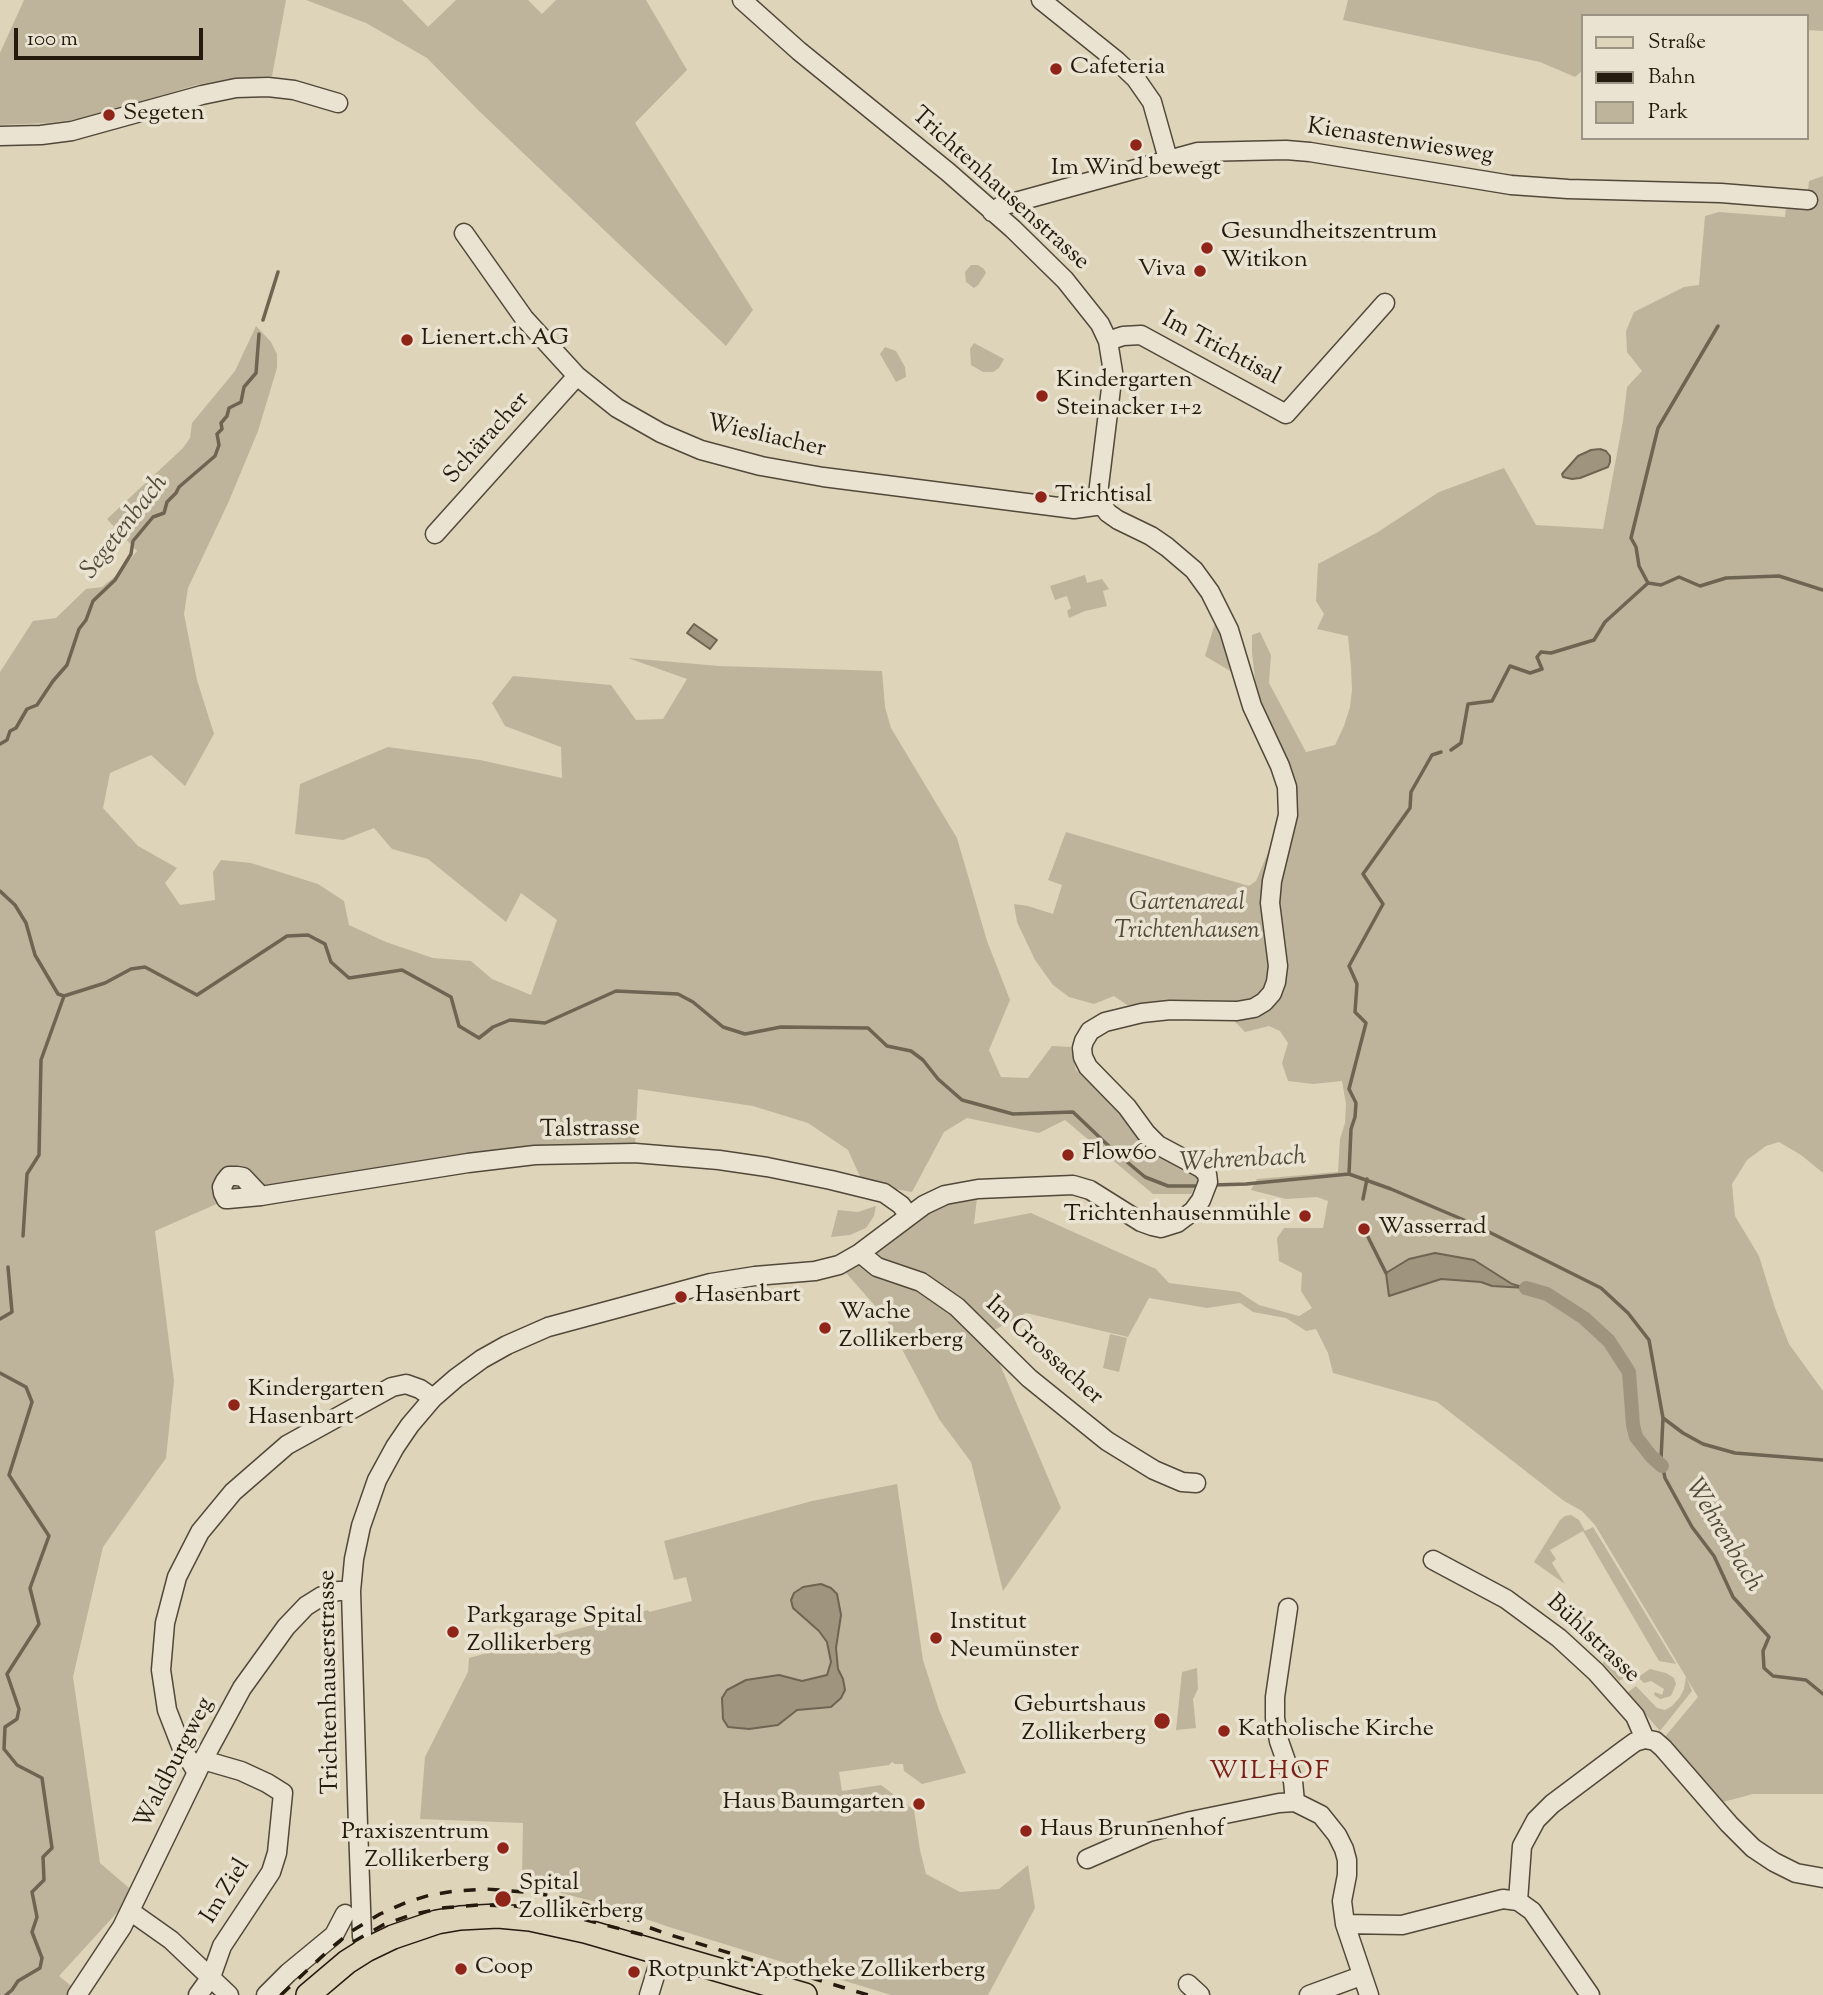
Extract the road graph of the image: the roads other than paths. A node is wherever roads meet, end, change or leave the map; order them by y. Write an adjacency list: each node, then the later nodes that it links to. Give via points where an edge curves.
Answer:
1 (742, 0): 7 (street, Trichtenhausenstrasse)
2 (1041, 0): 5 (street, via 1136,79 1152,102)
3 (338, 103): 4 (street, via 294,90 236,88 72,131)
4 (0, 136)
5 (1168, 159): 6 (street, Kienastenwiesweg, via 1198,152 1286,149 1511,185); 7 (street, Kienastenwiesweg, via 1012,202)
6 (1808, 200)
7 (992, 212): 10 (street, Trichtenhausenstrasse, via 1080,296)
8 (464, 233): 11 (street, Wiesliacher, via 524,318)
9 (1385, 303): 10 (street, Im Trichtisal, via 1286,414 1141,335)
10 (1108, 341): 12 (street, Trichtenhausenstrasse, via 1113,372 1098,495)
11 (578, 376): 12 (street, Wiesliacher, via 617,408 662,433 740,461 831,478 1040,505 1074,509); 13 (street, Schäracher)
12 (1102, 505): 15 (street, Trichtenhauserstrasse, via 1118,520 1167,547 1194,570 1210,592 1229,630 1252,706 1280,766 1287,787 1288,815 1270,903 1276,982 1272,993 1254,1008 1142,1013 1105,1022 1090,1031 1082,1048 1088,1067 1146,1133 1204,1171 1206,1189 1183,1220 1161,1228 1141,1222 1090,1190 1073,1185 966,1190 935,1198)
13 (435, 534)
14 (261, 1196): 15 (street, Talstrasse, via 481,1161 635,1153 719,1160 842,1183 884,1193)
15 (909, 1216): 16 (street, Trichtenhauserstrasse)
16 (860, 1253): 17 (street, Trichtenhauserstrasse, via 827,1269 711,1283 548,1327 482,1359); 18 (street, Im Grossacher, via 877,1268 921,1282 957,1307 1029,1378 1107,1441 1154,1469)
17 (433, 1398): 20 (street, Trichtenhauserstrasse, via 394,1447 377,1480 361,1526); 23 (street, via 406,1384 392,1387 287,1445 233,1492 200,1532 177,1577 165,1623 161,1670 167,1710 180,1746)
18 (1196, 1483)
19 (1433, 1560): 22 (street, Bühlstrasse, via 1506,1599 1559,1638 1635,1716)
20 (351, 1591): 23 (street, Waldburgweg, via 322,1596 286,1627 242,1688); 31 (street, Trichtenhauserstrasse, via 358,1852)
21 (1288, 1608): 24 (street, via 1275,1718)
22 (1644, 1739): 26 (street, Bühlstrasse, via 1663,1748 1753,1848 1796,1873); 27 (street, via 1536,1820 1522,1846)
23 (200, 1767): 28 (street, Waldburgweg); 34 (street, Im Ziel, via 242,1770 283,1793 271,1872 222,1946)
24 (1295, 1802): 25 (street, via 1149,1832); 30 (street, via 1321,1815 1344,1849)
25 (1087, 1859)
26 (1823, 1878)
27 (1518, 1901): 30 (street, via 1503,1899 1402,1925); 44 (street, via 1532,1911)
28 (130, 1911): 34 (street, Im Ziel); 35 (street, Waldburgweg)
29 (345, 1914): 38 (street, via 334,1935)
30 (1345, 1924): 33 (street)
31 (366, 1950): 32 (main road, via 437,1922 498,1916 555,1924); 39 (main road)
32 (662, 1953): 40 (street); 41 (main road)
33 (1361, 1976): 42 (street); 43 (street)
34 (211, 1977): 36 (street, Im Ziel); 37 (street, Im Ziel)
35 (77, 1995)
36 (198, 1995)
37 (229, 1995)
38 (266, 1995)
39 (308, 1995)
40 (649, 1995)
41 (805, 1995)
42 (1309, 1995)
43 (1369, 1995)
44 (1590, 1995)

